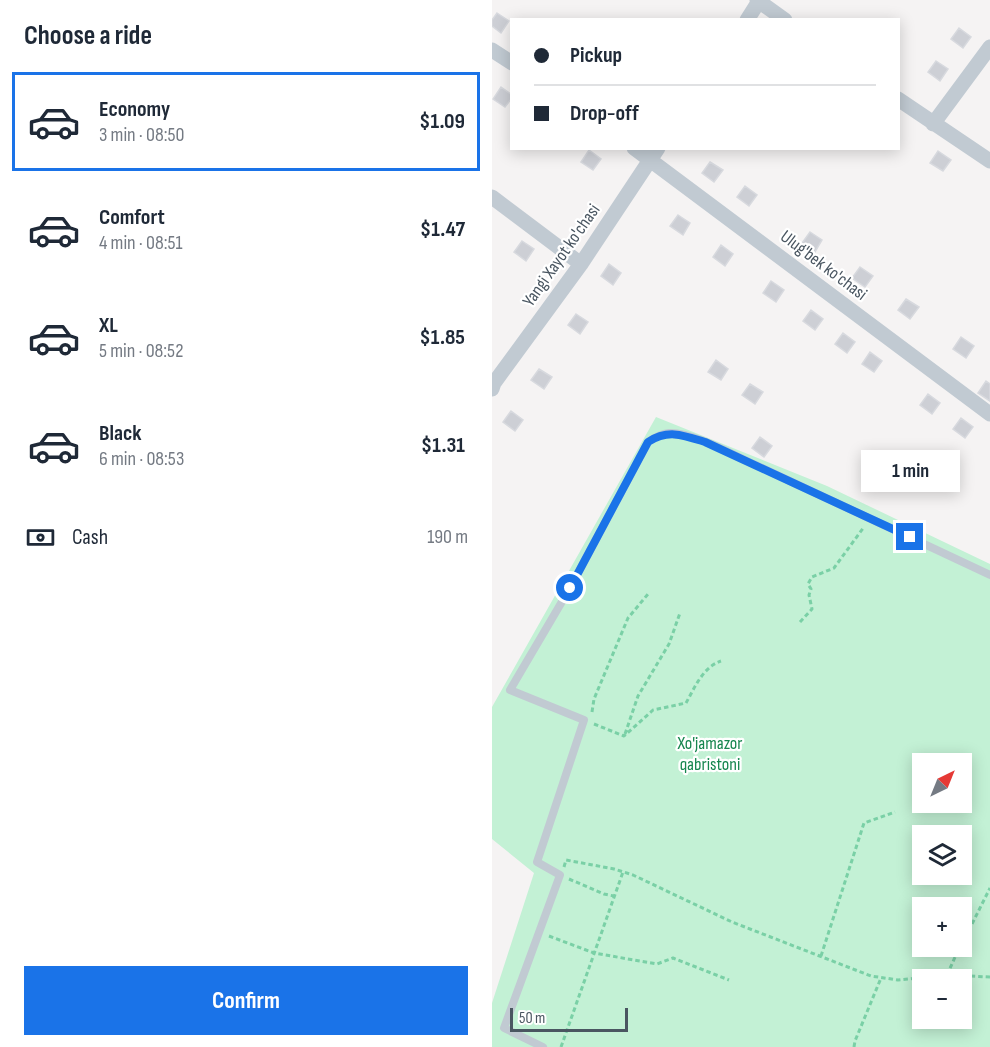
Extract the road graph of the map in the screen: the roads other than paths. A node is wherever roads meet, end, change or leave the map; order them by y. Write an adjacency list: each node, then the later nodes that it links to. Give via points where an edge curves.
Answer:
1 (758, 1): 2 (street); 3 (street)
2 (748, 18)
3 (782, 18)
4 (990, 47): 8 (street)
5 (492, 50): 6 (street)
6 (510, 62)
7 (900, 100): 8 (street)
8 (933, 124): 10 (street)
9 (654, 154): 12 (street, Yangi Xayot ko'chasi); 14 (street, Ulug'bek ko'chasi)
10 (990, 161)
11 (492, 197): 12 (street)
12 (581, 264): 13 (street, Yangi Xayot ko'chasi)
13 (493, 384)
14 (990, 414)
15 (990, 575): 16 (lane, via 705,442 669,434 648,442 510,690 586,721 537,862 560,875 504,1028)
16 (543, 1047)

